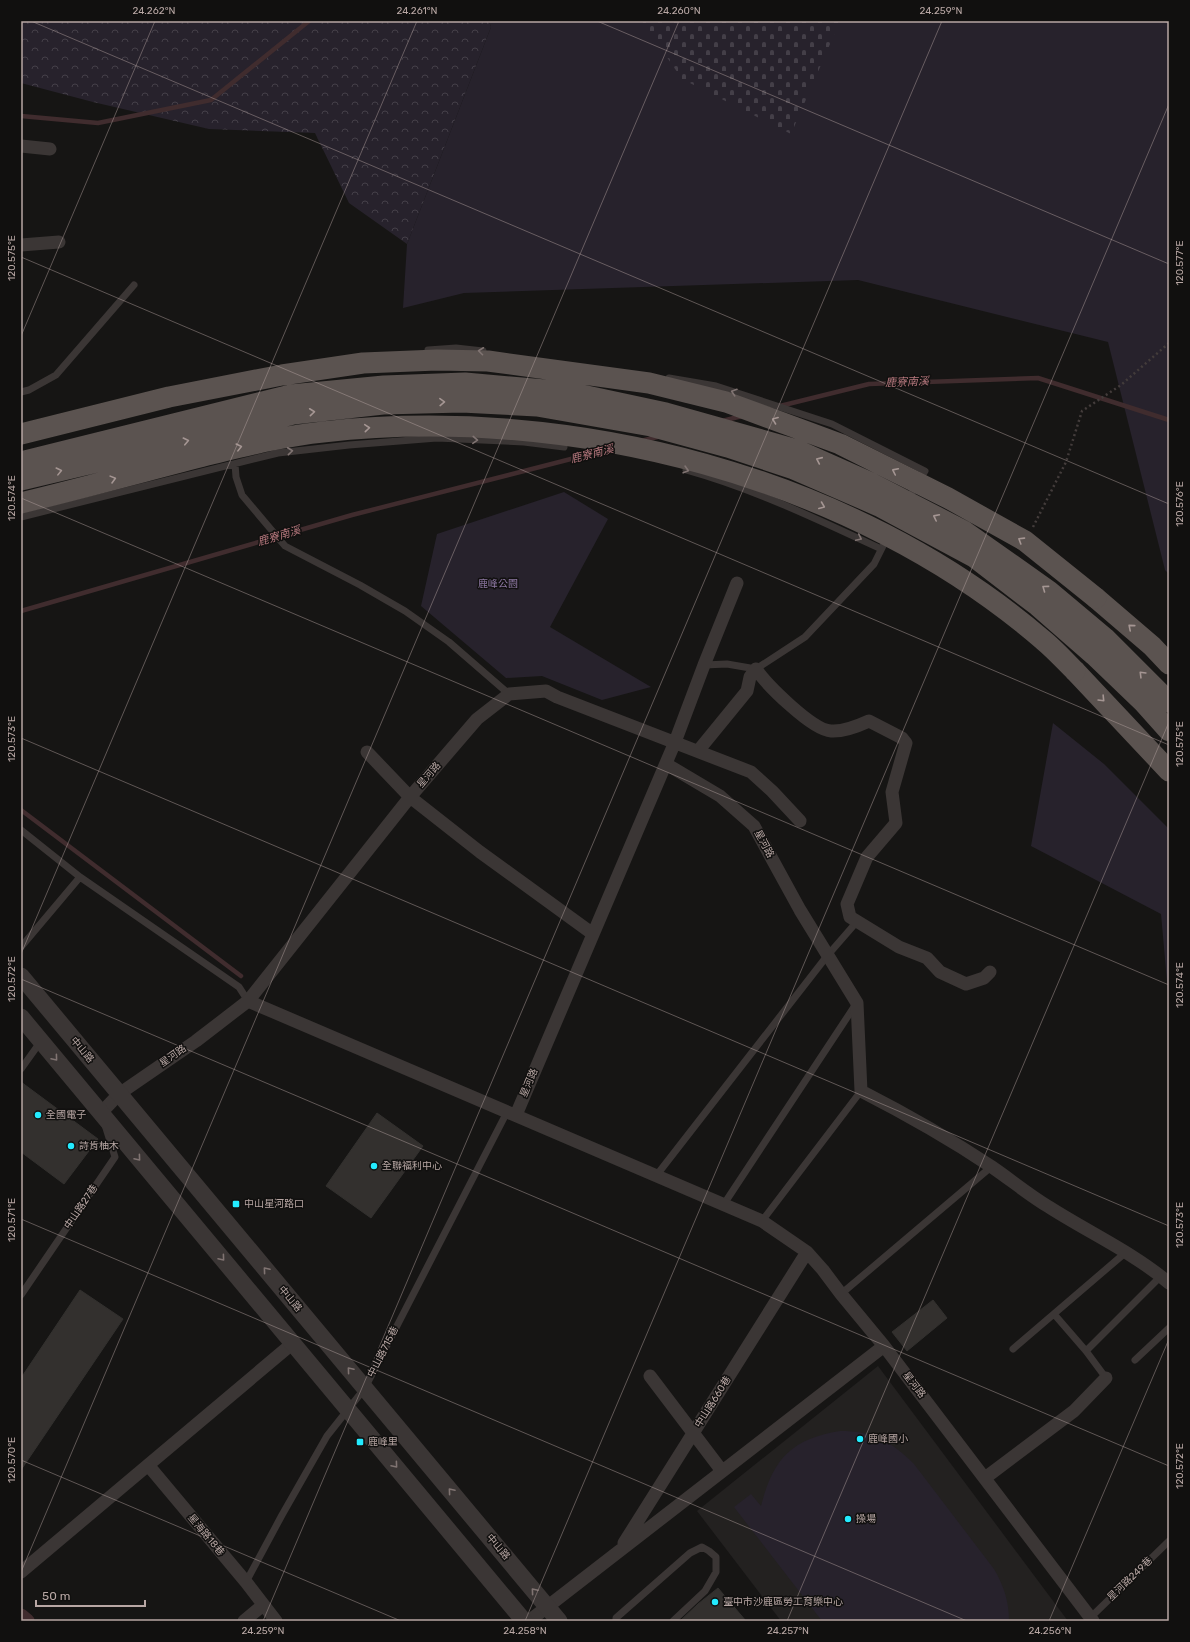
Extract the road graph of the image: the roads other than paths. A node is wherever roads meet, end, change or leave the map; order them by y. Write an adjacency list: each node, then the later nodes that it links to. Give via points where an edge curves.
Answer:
1 (21, 146): 2 (street)
2 (50, 149)
3 (59, 242): 4 (street)
4 (21, 245)
5 (134, 285): 12 (lane, via 56,375)
6 (419, 351): 7 (lane, one-way to 6, via 456,348)
7 (487, 352)
8 (313, 362): 10 (lane)
9 (664, 377): 24 (lane, one-way to 9, via 924,471 832,424 716,386)
10 (220, 379)
11 (213, 380): 13 (lane)
12 (21, 392)
13 (45, 420)
14 (21, 434): 26 (main road, one-way to 14, bridge, via 1096,598 1025,541 948,498 840,444 726,402 649,383 488,361 363,363 282,375 169,397)
15 (572, 448): 19 (lane, one-way to 15, via 278,453 437,438 524,442)
16 (619, 453): 17 (lane)
17 (642, 458)
18 (21, 462): 30 (main road, one-way to 18, bridge, via 1105,638 1049,591 964,531 869,482 797,450 666,413 568,392 465,383 384,386 291,395)
19 (235, 464): 23 (lane); 29 (lane, via 242,495 285,546 405,611 449,642)
20 (681, 469): 24 (lane, one-way to 24, via 719,479 807,514)
21 (21, 480): 31 (main road, one-way to 31, bridge, via 293,414 382,404 462,402 537,406 651,426 728,447 794,469 879,506 974,557 1038,606 1144,703)
22 (21, 503): 36 (main road, one-way to 36, bridge, via 256,443 322,432 390,426 516,429 602,440 664,453 764,483 824,506 870,526 924,555 973,586 1044,640)
23 (21, 517)
24 (881, 549): 28 (lane, via 874,564 805,637)
25 (737, 583): 27 (street, 星河路)
26 (1169, 664)
27 (704, 665): 28 (lane, via 727,664); 32 (street, 星河路)
28 (756, 668): 33 (street, via 750,677 747,691); 41 (street, via 764,680 811,723 830,732 855,728 870,721 902,738 906,743 892,792 896,824 867,857 847,904)
29 (509, 694): 32 (street, via 546,691); 37 (street, 星河路, via 477,719)
30 (1169, 702)
31 (1169, 731)
32 (675, 742): 33 (street); 35 (street, 星河路)
33 (698, 751): 38 (street, via 751,772)
34 (367, 752): 37 (street)
35 (666, 764): 42 (street, 星河路); 44 (street, 星河路, via 720,796 754,826)
36 (1169, 771)
37 (410, 796): 42 (street, via 480,852); 47 (street, 星河路)
38 (800, 821)
39 (21, 830): 40 (lane)
40 (80, 876): 43 (lane); 47 (lane, via 238,987)
41 (850, 917): 44 (lane, via 854,925); 45 (street, via 899,947 928,958 940,972 966,984 984,978)
42 (593, 934): 55 (street, 星河路)
43 (21, 947)
44 (827, 956): 48 (street, 星河路); 57 (lane)
45 (990, 972)
46 (21, 976): 53 (street, 中山路)
47 (248, 1001): 53 (street, 星河路, via 196,1041); 55 (street, 星河路)
48 (857, 1003): 52 (street, 星河路); 58 (lane)
49 (21, 1018): 50 (street)
50 (41, 1041): 51 (lane); 54 (street, one-way to 54)
51 (21, 1069)
52 (861, 1091): 56 (street, via 918,1121); 59 (lane)
53 (119, 1094): 54 (street, 星河路); 74 (street, 中山路, one-way to 53)
54 (101, 1113): 64 (lane, 中山路27巷, via 115,1157); 67 (street, one-way to 67)
55 (511, 1114): 57 (street, 星河路); 74 (lane, 中山路715巷)
56 (991, 1167): 61 (street, via 1047,1206); 63 (lane)
57 (656, 1176): 58 (street, 星河路)
58 (724, 1204): 59 (street, 星河路)
59 (762, 1221): 60 (street, 星河路)
60 (807, 1252): 63 (street, 星河路); 76 (street, 中山路660巷)
61 (1125, 1252): 62 (street); 65 (lane)
62 (1165, 1280): 70 (lane)
63 (841, 1294): 68 (street, 星河路)
64 (21, 1295)
65 (1054, 1314): 69 (lane); 70 (lane)
66 (1169, 1328): 71 (lane)
67 (293, 1343): 75 (street); 77 (street)
68 (884, 1346): 78 (street, 中山路660巷); 79 (street, 星河路)
69 (1013, 1349)
70 (1086, 1351): 73 (lane)
71 (1135, 1360)
72 (650, 1376): 76 (street)
73 (1106, 1378): 79 (street, via 1074,1411)
74 (365, 1388): 75 (lane, 中山路715巷); 85 (street, 中山路, one-way to 74)
75 (348, 1410): 83 (lane, 中山路715巷, via 327,1436); 89 (street, one-way to 89)
76 (693, 1432): 78 (street); 81 (street, 中山路660巷)
77 (148, 1465): 82 (street); 83 (street, 星海路18巷)
78 (722, 1471): 81 (street, 中山路660巷)
79 (985, 1478): 86 (street, 星河路)
80 (1169, 1541): 86 (lane, 星河路249巷)
81 (618, 1552): 85 (street, 中山路660巷)
82 (21, 1572)
83 (246, 1582): 84 (street, 星海路18巷)
84 (263, 1605): 87 (street); 88 (street, 星海路18巷)
85 (547, 1607): 90 (street, 中山路660巷); 91 (street, 中山路)
86 (1092, 1619)
87 (244, 1621)
88 (276, 1621)
89 (524, 1621)
90 (529, 1621)
91 (559, 1621)
92 (616, 1621): 93 (lane, via 616,1618 690,1553 702,1547 716,1557 716,1572 705,1591)
93 (673, 1621)

